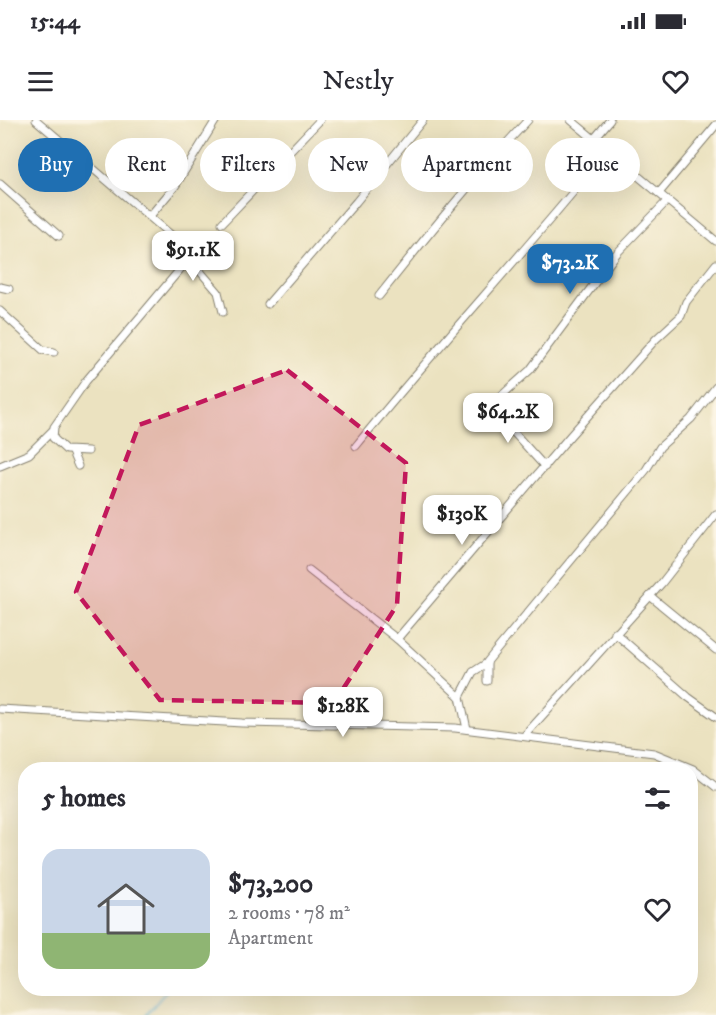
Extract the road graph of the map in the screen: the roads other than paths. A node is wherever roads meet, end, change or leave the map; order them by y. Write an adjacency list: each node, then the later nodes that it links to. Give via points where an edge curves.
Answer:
1 (36, 120): 16 (street)
2 (216, 120): 16 (street, via 176,185)
3 (320, 120): 17 (street)
4 (423, 120): 25 (street)
5 (528, 120): 24 (street, via 427,233)
6 (571, 120): 9 (street)
7 (610, 120): 10 (street)
8 (716, 125): 14 (street)
9 (593, 138)
10 (595, 138)
11 (640, 177): 14 (street)
12 (0, 184): 18 (street)
13 (574, 192): 31 (street)
14 (659, 193): 15 (street)
15 (667, 201): 19 (street); 36 (street, via 617,253 530,370 490,406)
16 (150, 216): 20 (street, via 171,236 187,244)
17 (222, 223)
18 (59, 236)
19 (716, 241)
20 (193, 263): 27 (street, via 218,292); 30 (street, via 182,267 148,306 86,381)
21 (716, 264): 36 (street, via 686,302 681,316 656,339)
22 (0, 287): 23 (street)
23 (9, 289)
24 (379, 296)
25 (268, 304)
26 (0, 311): 28 (street, via 43,350)
27 (223, 312)
28 (54, 352)
29 (716, 387): 43 (street, via 691,419 660,447 646,470)
30 (52, 431): 32 (street, via 56,442); 34 (street, via 29,454)
31 (356, 446)
32 (72, 452): 33 (street); 35 (street)
33 (88, 452)
34 (0, 466)
35 (78, 466)
36 (545, 466): 41 (street)
37 (716, 514): 39 (street)
38 (309, 570): 41 (street)
39 (650, 596): 40 (street); 42 (street)
40 (615, 633): 47 (street); 49 (street)
41 (398, 639): 45 (street)
42 (716, 650)
43 (488, 662): 44 (street); 45 (street, via 474,672)
44 (487, 681)
45 (460, 697): 48 (street)
46 (0, 709): 48 (street, via 242,723)
47 (716, 717)
48 (467, 729): 49 (street)
49 (524, 736): 50 (street, via 654,753)
50 (676, 762)
51 (698, 773): 52 (street)
52 (716, 787)

